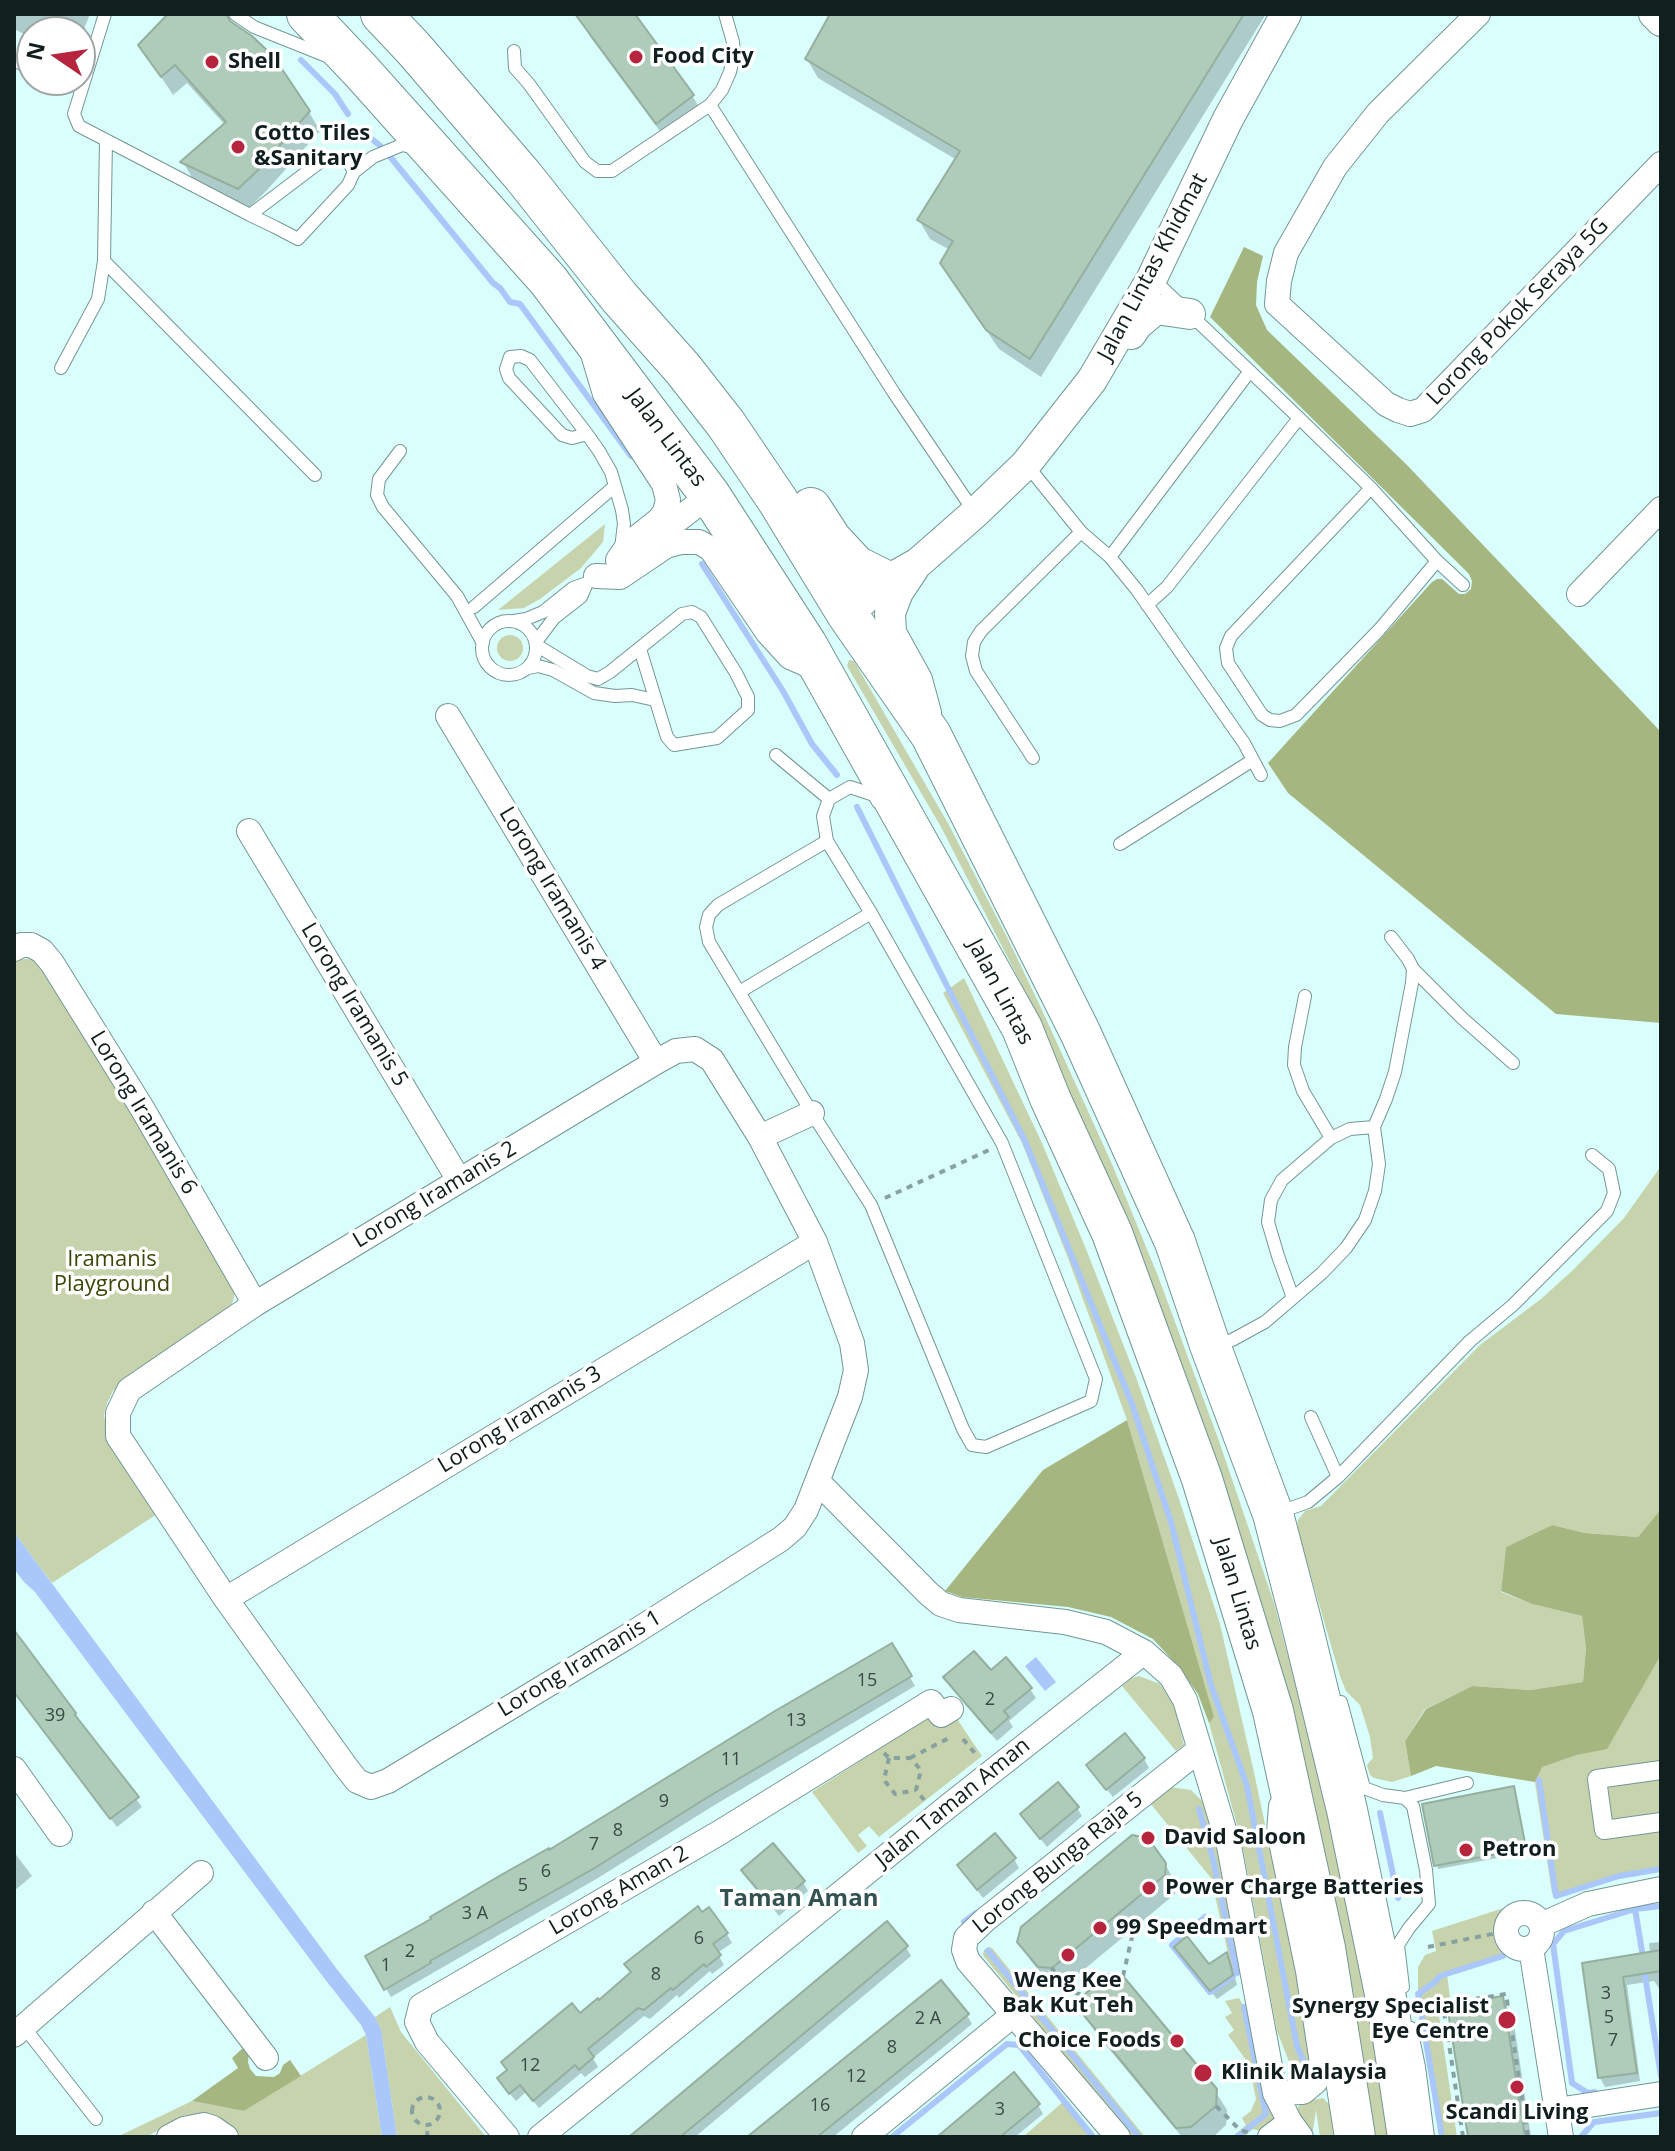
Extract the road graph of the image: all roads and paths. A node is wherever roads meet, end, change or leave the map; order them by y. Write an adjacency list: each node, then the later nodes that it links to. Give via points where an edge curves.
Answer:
1 (105, 14): 10 (lane)
2 (235, 14): 12 (lane, via 254,27)
3 (307, 14): 12 (highway, Jalan Lintas)
4 (381, 14): 14 (highway)
5 (725, 14): 15 (lane, via 734,53 722,90)
6 (1286, 14): 22 (street, Jalan Lintas Khidmat, via 1228,119)
7 (1478, 14): 18 (street, Lorong Pokok Seraya 5G, via 1378,113 1335,167 1286,253 1279,281 1277,304 1386,404 1410,414 1423,410)
8 (1654, 14): 9 (street)
9 (1661, 21)
10 (96, 43)
11 (514, 51): 15 (lane, via 515,68 597,171 612,171)
12 (361, 71): 17 (highway, Jalan Lintas)
13 (80, 96): 16 (lane, via 74,114 79,126)
14 (460, 103): 29 (highway); 36 (highway, via 507,181 711,444 719,460)
15 (710, 105): 38 (lane)
16 (106, 140): 20 (lane); 21 (lane)
17 (434, 152): 19 (lane, via 402,145); 24 (highway, Jalan Lintas, via 548,280)
18 (1661, 164)
19 (354, 172): 20 (lane, via 349,162 324,159); 20 (lane, via 298,239)
20 (250, 215)
21 (104, 261): 25 (lane, via 98,299); 33 (lane)
22 (1152, 278): 23 (lane); 27 (street, Jalan Lintas Khidmat)
23 (1190, 314): 26 (lane); 27 (street, via 1156,309)
24 (587, 334): 36 (highway, Jalan Lintas); 41 (street, via 605,394 664,484 668,500 659,520)
25 (61, 368)
26 (1250, 371): 28 (lane); 40 (lane)
27 (1092, 380): 32 (street, Jalan Lintas Khidmat)
28 (1299, 418): 35 (lane); 48 (lane, via 1167,587)
29 (726, 424): 43 (highway, via 771,461 856,566); 50 (highway)
30 (587, 434): 30 (lane, via 530,360 510,357 509,378 562,435); 34 (lane)
31 (400, 451): 47 (lane, via 379,479 377,495)
32 (1026, 464): 38 (street, Jalan Lintas Khidmat); 39 (lane)
33 (315, 475)
34 (615, 486): 41 (lane, via 624,524); 49 (lane)
35 (1371, 488): 42 (lane); 42 (lane, via 1231,636 1228,663 1262,715 1280,721 1296,715)
36 (710, 495): 41 (street); 57 (highway, Jalan Lintas)
37 (1661, 509): 46 (street)
38 (975, 513): 43 (street, Jalan Lintas Khidmat)
39 (1081, 532): 40 (lane); 62 (lane, via 974,642 976,671)
40 (1110, 557): 48 (lane)
41 (618, 560): 44 (lane)
42 (1437, 561): 45 (lane)
43 (902, 572): 50 (street); 60 (street, via 890,613 891,633 917,680)
44 (592, 580): 51 (lane, via 543,612); 54 (lane); 57 (street, via 620,577 666,546 699,542 711,549 790,657)
45 (1463, 585)
46 (1579, 594)
47 (457, 596): 49 (lane); 53 (lane)
48 (1147, 605): 63 (lane)
49 (474, 607): 52 (lane)
50 (847, 614): 60 (highway); 76 (highway, via 828,631 826,645 977,909 1021,998)
51 (514, 621): 52 (lane); 54 (lane, via 529,629)
52 (497, 624): 53 (lane)
53 (483, 643): 56 (lane, via 485,660 496,673 513,675)
54 (536, 643): 55 (lane, via 598,679); 56 (lane)
55 (640, 649): 58 (lane); 58 (lane, via 682,614 701,617 736,673 748,697 748,710 717,738 674,745)
56 (528, 668): 58 (lane, via 553,670 594,693)
57 (820, 670): 76 (highway, Jalan Lintas, via 866,748 936,889)
58 (655, 700)
59 (448, 716): 77 (street, Lorong Iramanis 4)
60 (931, 735): 90 (highway, via 1129,1139 1175,1242)
61 (776, 755): 65 (lane)
62 (1033, 758)
63 (1253, 760): 64 (lane); 69 (lane)
64 (1261, 775)
65 (829, 799): 66 (lane, via 850,787 874,795); 68 (lane, via 823,816)
66 (888, 819)
67 (249, 831): 85 (street, Lorong Iramanis 5)
68 (827, 841): 70 (lane); 74 (lane, via 709,915 709,942)
69 (1120, 844)
70 (871, 913): 74 (lane); 83 (lane)
71 (1391, 937): 73 (lane)
72 (14, 949): 89 (street, Lorong Iramanis 6, via 31,945 52,963)
73 (1413, 969): 78 (lane); 80 (lane, via 1395,1072)
74 (741, 991): 79 (lane)
75 (1305, 996): 82 (lane, via 1294,1065)
76 (1022, 1028): 108 (highway, Jalan Lintas, via 1112,1233 1202,1479 1273,1711)
77 (656, 1062): 81 (street, Lorong Iramanis 2, via 676,1051 695,1049 712,1060); 85 (street, Lorong Iramanis 2)
78 (1513, 1063)
79 (812, 1113): 81 (street); 86 (lane)
80 (1374, 1127): 82 (lane, via 1350,1129); 88 (lane, via 1379,1164 1365,1220 1346,1248)
81 (760, 1137): 87 (street, Lorong Iramanis 1)
82 (1331, 1138): 88 (lane, via 1282,1180 1271,1200 1268,1222)
83 (1002, 1143): 86 (path); 86 (lane, via 1096,1379 1091,1401 986,1447 972,1445)
84 (1592, 1155): 93 (lane, via 1609,1169 1614,1193 1607,1211)
85 (459, 1180): 89 (street, Lorong Iramanis 2)
86 (871, 1205)
87 (815, 1242): 94 (street, Lorong Iramanis 1, via 852,1343 856,1370); 96 (street, Lorong Iramanis 3)
88 (1293, 1298): 90 (lane, via 1265,1322)
89 (255, 1304): 92 (street, Lorong Iramanis 2, via 129,1390 118,1413)
90 (1210, 1345): 95 (highway)
91 (1311, 1417): 93 (lane)
92 (118, 1436): 96 (street, Lorong Iramanis 1)
93 (1338, 1477): 95 (lane, via 1308,1502)
94 (818, 1482): 96 (street, Lorong Iramanis 1, via 795,1527 781,1539 371,1787 357,1781 346,1767); 98 (street, via 941,1604 1065,1622 1106,1632)
95 (1273, 1514): 97 (highway)
96 (226, 1599)
97 (1301, 1621): 99 (lane); 150 (highway, via 1373,1934)
98 (1144, 1652): 105 (street, via 1171,1676 1185,1700); 146 (street, Jalan Taman Aman)
99 (1325, 1658)
100 (1337, 1685): 114 (lane, via 1364,1788)
101 (951, 1709): 145 (street, Lorong Aman 2, via 941,1715 931,1702 421,2006 417,2022 427,2042)
102 (951, 1737): 107 (path)
103 (963, 1739): 109 (path)
104 (879, 1748): 106 (path)
105 (1199, 1750): 131 (street, Lorong Bunga Raja 5, via 966,1938 968,1961); 134 (street, via 1229,1846)
106 (889, 1758): 107 (path); 113 (path, via 884,1780 895,1794)
107 (910, 1758): 113 (path, via 921,1770)
108 (1283, 1761): 134 (street, via 1279,1832 1323,2070 1303,2092); 149 (highway, Jalan Lintas, via 1325,1948)
109 (983, 1762)
110 (14, 1769): 117 (street)
111 (1661, 1770): 116 (street, via 1597,1779 1604,1830)
112 (1467, 1783): 114 (lane)
113 (916, 1790): 115 (path)
114 (1405, 1798): 129 (lane, via 1413,1806 1429,1904 1398,1945)
115 (929, 1805)
116 (1661, 1822)
117 (60, 1834)
118 (201, 1873): 120 (street)
119 (1661, 1889): 121 (street, via 1588,1904)
120 (154, 1912): 132 (street); 133 (street)
121 (1541, 1925): 122 (street, via 1525,1914 1512,1918); 125 (street, via 1541,1939)
122 (1507, 1931): 124 (path); 125 (street, via 1511,1944)
123 (1132, 1937): 127 (path)
124 (1428, 1947)
125 (1531, 1948): 137 (street)
126 (1052, 1968): 128 (path, via 1064,1990)
127 (1123, 1976)
128 (1084, 1995)
129 (1405, 1997)
130 (1408, 2011): 151 (lane)
131 (1013, 2015): 147 (street); 148 (street, Lorong Bunga Raja 5)
132 (19, 2031): 138 (lane)
133 (266, 2058)
134 (1275, 2093): 140 (street)
135 (1661, 2094): 137 (street)
136 (1216, 2106): 141 (path, via 1240,2130)
137 (1557, 2110): 154 (street)
138 (96, 2119)
139 (428, 2125): 139 (path, via 418,2123 412,2112 422,2097 434,2099 441,2110); 144 (path)
140 (1295, 2129): 141 (street)
141 (1261, 2135)
142 (169, 2137): 143 (street, via 204,2125)
143 (226, 2137)
144 (427, 2137)
145 (507, 2137)
146 (540, 2137)
147 (864, 2137)
148 (1118, 2137)
149 (1355, 2137)
150 (1408, 2137)
151 (1428, 2137)
152 (1463, 2137): 153 (path, via 1443,2004 1506,1994)
153 (1528, 2137)
154 (1561, 2137)

